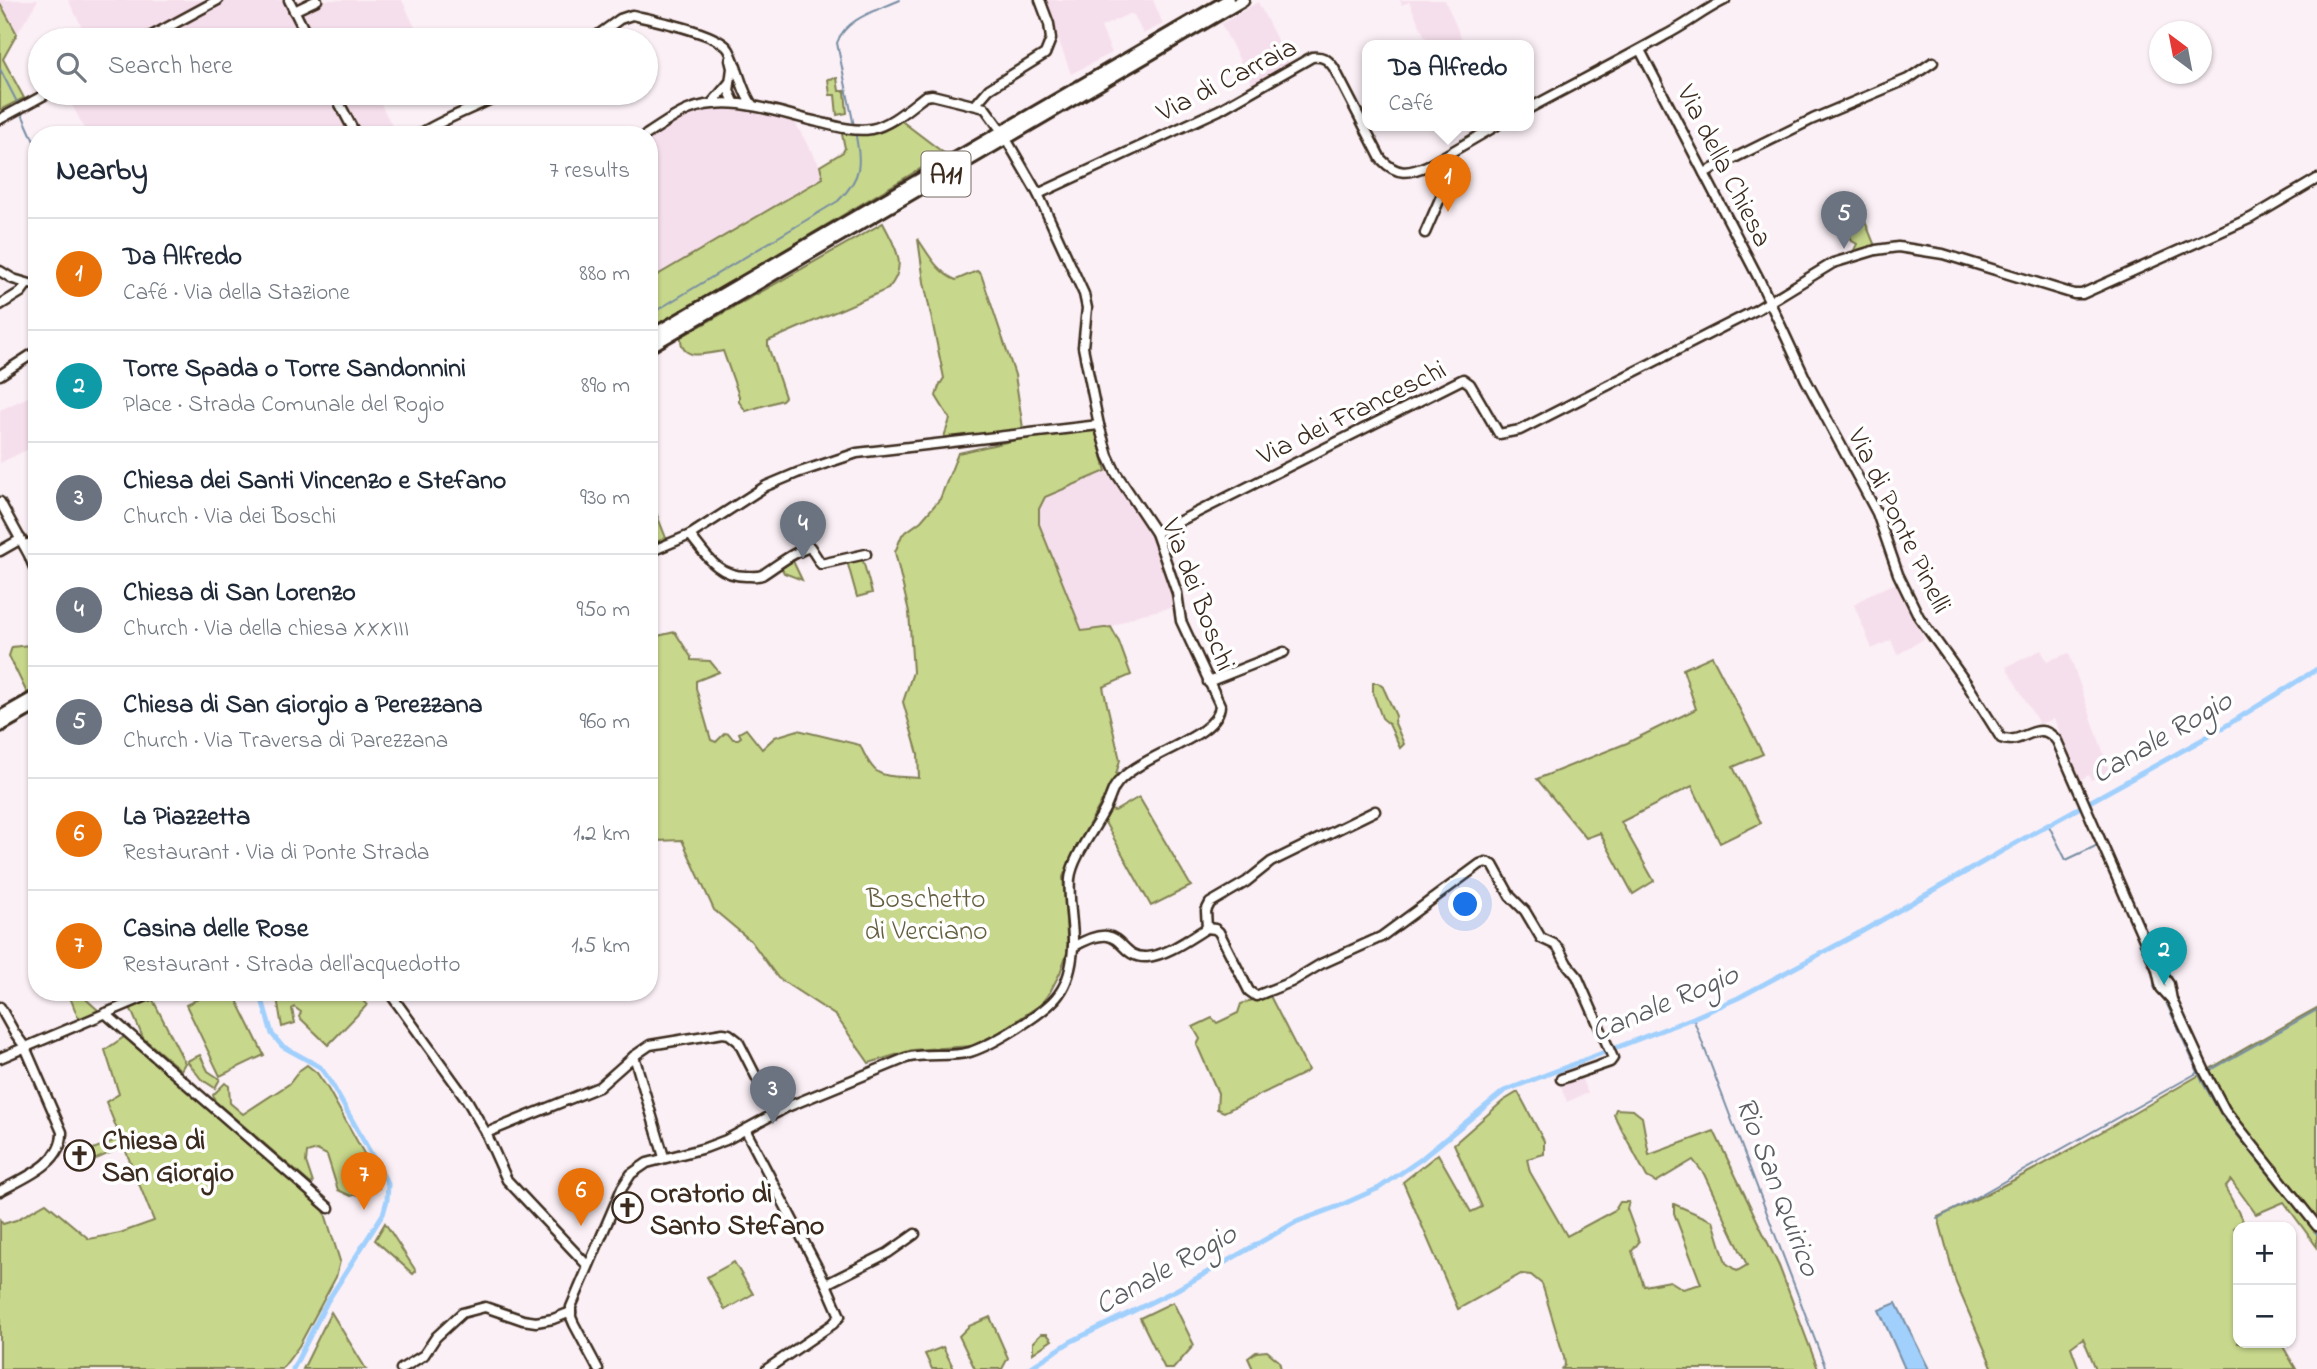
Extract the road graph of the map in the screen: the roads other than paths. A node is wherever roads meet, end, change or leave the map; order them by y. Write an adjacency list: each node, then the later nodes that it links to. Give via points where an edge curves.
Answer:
1 (218, 0): 11 (street)
2 (289, 0): 9 (street)
3 (317, 0): 9 (street)
4 (1040, 0): 22 (street, via 1051,39 1045,54 989,89)
5 (1228, 0): 45 (highway, A11)
6 (1243, 0): 46 (highway, A11)
7 (1697, 0): 10 (street)
8 (1726, 0): 10 (street)
9 (294, 11): 12 (street)
10 (1702, 11): 15 (street)
11 (166, 28)
12 (303, 28)
13 (608, 28): 14 (street, via 632,15 715,37)
14 (727, 46): 17 (street, via 732,68); 18 (street)
15 (1640, 50): 26 (street); 37 (street, Via della Chiesa)
16 (1933, 62): 37 (street, via 1897,84)
17 (729, 83): 19 (street); 20 (street)
18 (743, 88): 19 (street); 25 (street)
19 (734, 102): 20 (street); 25 (street)
20 (712, 103): 32 (street, via 684,111)
21 (28, 104): 27 (street)
22 (976, 104): 25 (street, via 925,96 882,126 861,130); 31 (street, via 985,108)
23 (340, 105): 29 (street)
24 (479, 105): 30 (street)
25 (753, 106)
26 (1534, 106)
27 (0, 119)
28 (1362, 122): 39 (street, Via di Carraia, via 1328,60 1312,57 1219,110)
29 (351, 126)
30 (433, 126)
31 (998, 126)
32 (658, 127)
33 (1367, 131): 36 (street, Via di Carraia, via 1391,169 1401,172)
34 (1487, 131): 36 (street, Via di Carraia)
35 (1009, 144): 39 (street, Via dei Boschi)
36 (1429, 165): 40 (street, via 1442,194)
37 (1704, 173): 43 (street, Via della Chiesa)
38 (2317, 179): 43 (street, via 2250,218 2082,294 1943,254 1898,247 1833,263)
39 (1038, 194): 49 (street, Via dei Boschi, via 1084,294 1083,347)
40 (1425, 233)
41 (0, 271): 42 (street)
42 (27, 284): 44 (street)
43 (1770, 303): 51 (street, Via dei Franceschi, via 1520,430 1499,434 1463,379); 82 (street, Via di Ponte Pinelli, via 1877,513 1919,617 2001,738 2041,730 2057,741 2156,967 2169,985 2225,1110)
44 (0, 305)
45 (658, 332)
46 (658, 342)
47 (28, 357): 48 (street)
48 (0, 374)
49 (1099, 425): 51 (street, Via dei Boschi, via 1116,473); 52 (street, via 857,453 766,486)
50 (0, 502): 53 (street)
51 (1156, 533): 60 (street, Via dei Boschi, via 1177,593 1181,621)
52 (690, 535): 55 (street); 58 (street, via 715,566 738,576 760,577 810,547 821,564)
53 (23, 542): 54 (street); 56 (street); 57 (street)
54 (28, 542)
55 (658, 548)
56 (0, 551)
57 (28, 554)
58 (866, 554)
59 (1284, 652): 60 (street)
60 (1208, 682): 67 (street, Via dei Boschi, via 1220,705 1217,718 1126,773 1075,863 1070,877)
61 (28, 701): 63 (highway)
62 (28, 710): 64 (highway)
63 (0, 717)
64 (0, 726)
65 (1375, 811): 66 (street, via 1271,862 1210,903)
66 (1207, 928): 67 (street, via 1148,957 1107,935 1096,935); 75 (street, via 1219,932 1249,991 1256,996 1381,937 1486,862 1493,865 1541,939 1559,949 1577,976 1612,1055 1610,1062)
67 (1073, 947): 76 (street, Via dei Boschi, via 1060,993 1010,1032 969,1052 906,1058)
68 (134, 1001): 71 (street)
69 (396, 1001): 78 (street)
70 (0, 1007): 72 (street)
71 (105, 1013): 72 (street); 81 (street)
72 (25, 1047): 74 (street); 80 (street, via 63,1139 49,1163)
73 (634, 1056): 76 (street, via 650,1045 729,1034 738,1041); 78 (street, via 599,1087); 79 (street)
74 (0, 1058)
75 (1561, 1079)
76 (778, 1112): 77 (street, Via dei Boschi)
77 (746, 1131): 79 (street, Via dei Boschi, via 705,1148); 85 (street)
78 (486, 1133): 84 (street, via 507,1180)
79 (664, 1157): 84 (street, Via dei Boschi, via 631,1174)
80 (0, 1191)
81 (329, 1208)
82 (2317, 1226)
83 (915, 1234): 85 (street)
84 (588, 1266): 86 (street, Via dei Boschi)
85 (826, 1284): 89 (street, via 839,1319)
86 (571, 1312): 87 (street, via 536,1322 485,1307 462,1313 424,1354); 88 (street)
87 (401, 1369)
88 (598, 1369)
89 (766, 1369)

